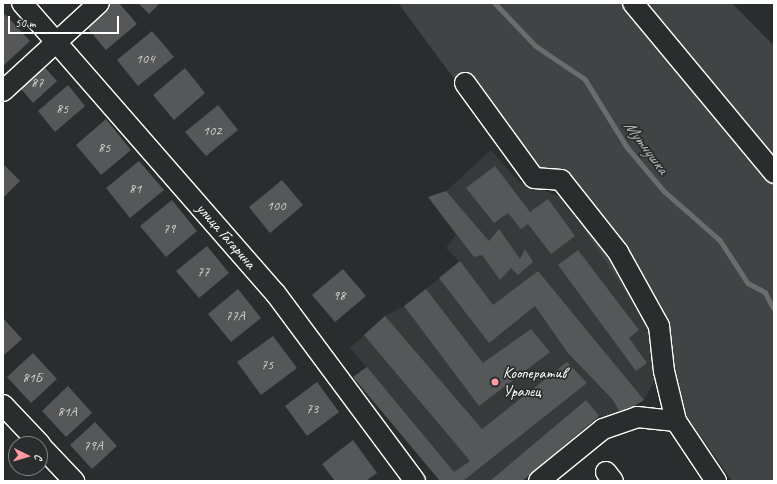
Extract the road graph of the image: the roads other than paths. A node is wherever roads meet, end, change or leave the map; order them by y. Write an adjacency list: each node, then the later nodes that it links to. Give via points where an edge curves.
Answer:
1 (22, 3): 4 (street, улица Гагарина)
2 (99, 3): 4 (street)
3 (633, 3): 7 (street)
4 (58, 41): 6 (street); 13 (street, улица Гагарина, via 276,294)
5 (465, 84): 9 (street, via 534,178 561,180 618,252 659,326 664,372)
6 (3, 91)
7 (774, 173)
8 (3, 405): 10 (street)
9 (676, 421): 14 (street, via 637,417 603,429); 15 (street)
10 (32, 436)
11 (48, 453): 12 (street)
12 (74, 481)
13 (415, 481)
14 (539, 481)
15 (716, 481)

